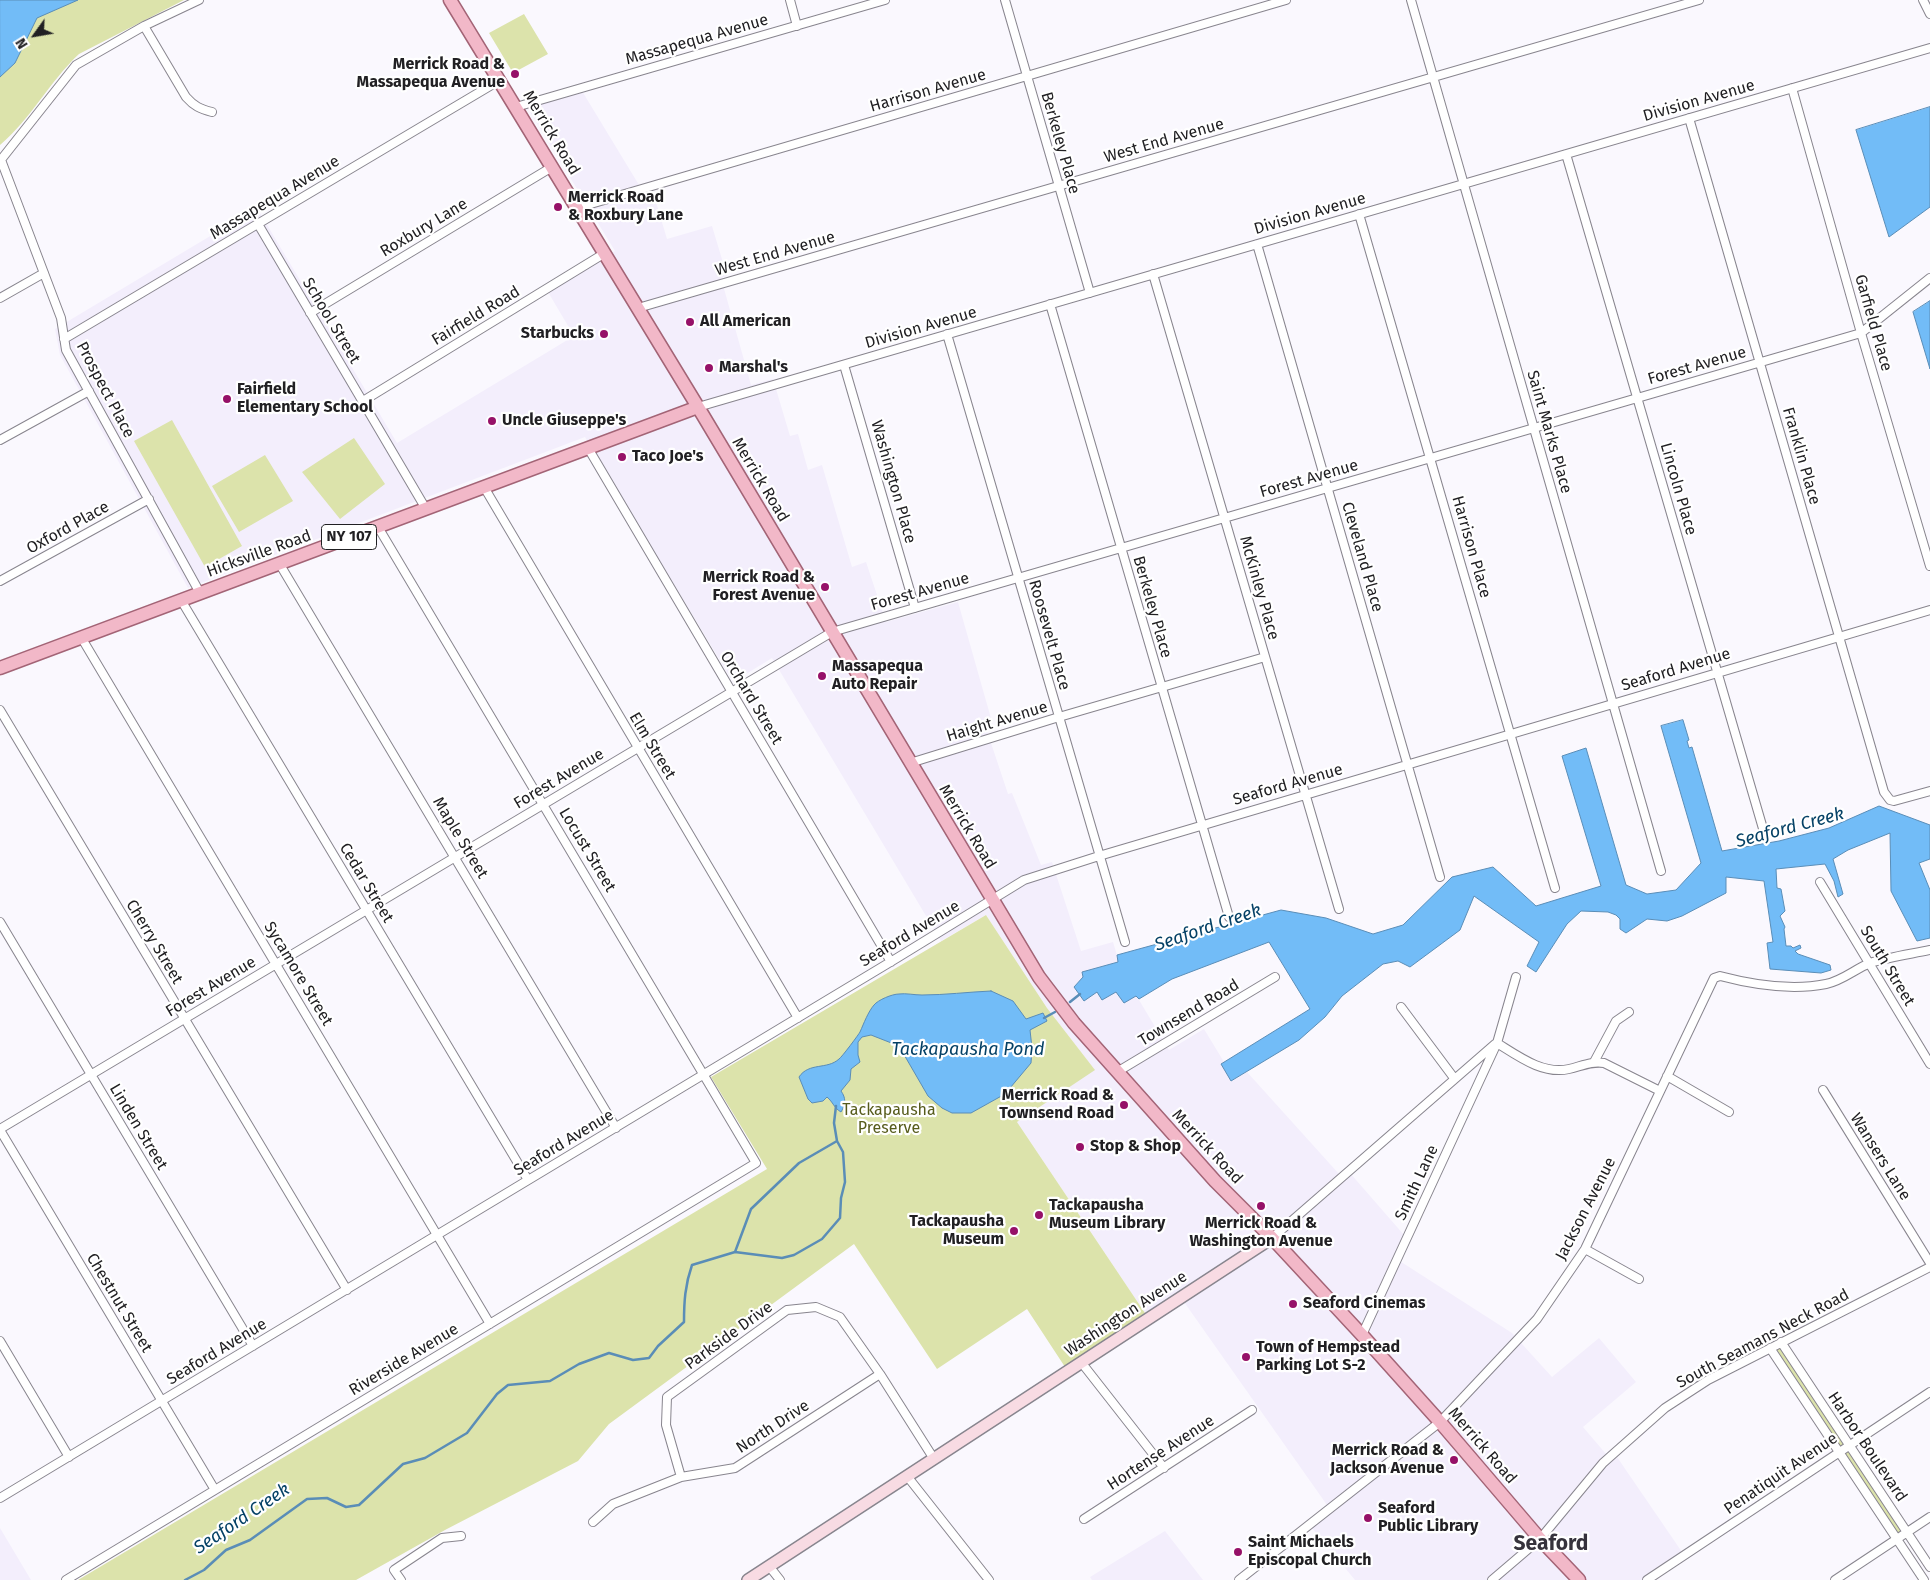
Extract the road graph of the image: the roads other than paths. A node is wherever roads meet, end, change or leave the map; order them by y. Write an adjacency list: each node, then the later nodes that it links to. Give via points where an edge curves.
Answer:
1 (199, 0): 11 (street)
2 (450, 0): 16 (main road, Merrick Road)
3 (790, 0): 12 (street)
4 (885, 0): 12 (street, Massapequa Avenue)
5 (1005, 0): 14 (street, Berkeley Place)
6 (1286, 0): 14 (street, Harrison Avenue)
7 (1412, 0): 15 (street, Saint Marks Place)
8 (1698, 0): 15 (street, West End Avenue)
9 (1923, 0): 10 (street)
10 (1930, 14)
11 (144, 26): 19 (street, via 186,97 192,104); 22 (street, via 76,66)
12 (797, 26): 18 (street, Massapequa Avenue)
13 (1930, 48): 17 (street, Division Avenue)
14 (1027, 76): 25 (street, Berkeley Place); 26 (street, Harrison Avenue)
15 (1434, 77): 24 (street, Saint Marks Place); 25 (street, West End Avenue)
16 (500, 80): 18 (main road, Merrick Road); 28 (street, Massapequa Avenue)
17 (1792, 88): 20 (street, Division Avenue); 39 (street, Garfield Place)
18 (516, 107): 23 (main road, Merrick Road)
19 (212, 112)
20 (1689, 118): 21 (street, Division Avenue); 42 (street, Franklin Place)
21 (1566, 154): 24 (street, Division Avenue); 45 (street, Lincoln Place)
22 (1, 160): 31 (street, Prospect Place)
23 (552, 167): 26 (main road, Merrick Road); 38 (street, Roxbury Lane)
24 (1464, 184): 27 (street, Division Avenue); 48 (street, Saint Marks Place)
25 (1059, 186): 34 (street, Berkeley Place); 37 (street, West End Avenue)
26 (577, 208): 30 (main road, Merrick Road)
27 (1360, 214): 29 (street, Division Avenue); 51 (street, Harrison Place)
28 (258, 224): 38 (street, School Street); 41 (street, Massapequa Avenue)
29 (1257, 244): 32 (street, Division Avenue); 53 (street, Cleveland Place)
30 (605, 253): 37 (main road, Merrick Road); 46 (street, Fairfield Road)
31 (44, 274): 35 (street); 41 (street, Prospect Place, via 61,318)
32 (1154, 274): 34 (street, Division Avenue); 56 (street, McKinley Place)
33 (1930, 278): 39 (street, Forest Avenue)
34 (1090, 293): 36 (street, Division Avenue)
35 (0, 298)
36 (1050, 304): 40 (street, Division Avenue); 58 (street, Berkeley Place)
37 (638, 308): 47 (main road, Merrick Road)
38 (310, 313): 46 (street, School Street)
39 (1861, 333): 42 (street, Forest Avenue); 60 (street, Garfield Place)
40 (947, 334): 43 (street, Division Avenue); 61 (street, Roosevelt Place)
41 (64, 339): 44 (street, Prospect Place, via 66,350)
42 (1760, 362): 45 (street, Forest Avenue); 68 (street, Franklin Place)
43 (844, 364): 47 (street, Division Avenue); 65 (street, Washington Place)
44 (89, 391): 49 (street); 54 (street, Prospect Place)
45 (1637, 398): 48 (street, Forest Avenue); 72 (street, Lincoln Place)
46 (363, 401): 55 (street, School Street)
47 (698, 407): 50 (main road, Hicksville Road / NY 107); 67 (main road, Merrick Road)
48 (1534, 428): 51 (street, Forest Avenue); 75 (street, Saint Marks Place)
49 (0, 440)
50 (588, 448): 52 (main road, Hicksville Road / NY 107); 74 (street, Orchard Street)
51 (1431, 458): 53 (street, Forest Avenue); 78 (street, Harrison Place)
52 (484, 487): 55 (main road, Hicksville Road / NY 107); 79 (street, Elm Street)
53 (1328, 488): 56 (street, Forest Avenue); 81 (street, Cleveland Place)
54 (149, 499): 62 (street, Oxford Place); 63 (street, Prospect Place)
55 (426, 509): 57 (main road, Hicksville Road / NY 107)
56 (1225, 518): 58 (street, Forest Avenue); 70 (street, McKinley Place)
57 (378, 527): 59 (main road, Hicksville Road / NY 107); 84 (street, Locust Street)
58 (1121, 548): 61 (street, Forest Avenue); 73 (street, Berkeley Place)
59 (280, 563): 63 (main road, Hicksville Road / NY 107); 88 (street, Maple Street)
60 (1930, 566)
61 (1018, 578): 65 (street, Forest Avenue); 77 (street, Roosevelt Place)
62 (0, 581)
63 (200, 593): 64 (main road, Hicksville Road / NY 107)
64 (181, 600): 69 (main road, Hicksville Road / NY 107); 95 (street, Cedar Street)
65 (915, 608): 67 (street, Forest Avenue)
66 (1930, 610): 68 (street, Seaford Avenue)
67 (832, 632): 74 (street, Forest Avenue); 80 (main road, Merrick Road)
68 (1839, 636): 72 (street, Seaford Avenue); 82 (street, Franklin Place, via 1884,792 1890,800 1899,801)
69 (81, 637): 71 (main road, Hicksville Road / NY 107); 101 (street, Sycamore Street)
70 (1265, 657): 73 (street, Haight Avenue); 83 (street, McKinley Place)
71 (0, 668)
72 (1716, 673): 75 (street, Seaford Avenue); 86 (street, Lincoln Place)
73 (1161, 687): 77 (street, Haight Avenue); 85 (street, Berkeley Place)
74 (732, 692): 79 (street, Forest Avenue); 100 (street, Orchard Street)
75 (1613, 704): 78 (street, Seaford Avenue); 89 (street, Saint Marks Place)
76 (0, 710): 108 (street, Cherry Street)
77 (1059, 717): 80 (street, Haight Avenue); 87 (street, Roosevelt Place)
78 (1510, 734): 81 (street, Seaford Avenue); 92 (street, Harrison Place)
79 (638, 748): 84 (street, Forest Avenue); 107 (street, Elm Street)
80 (910, 763): 93 (main road, Merrick Road)
81 (1408, 764): 83 (street, Seaford Avenue); 90 (street, Cleveland Place)
82 (1930, 791)
83 (1305, 794): 85 (street, Seaford Avenue); 94 (street, McKinley Place)
84 (544, 804): 88 (street, Forest Avenue); 113 (street, Locust Street)
85 (1202, 825): 87 (street, Seaford Avenue); 96 (street, Berkeley Place)
86 (1764, 832)
87 (1099, 856): 93 (street, Seaford Avenue, via 1030,877); 98 (street, Roosevelt Place)
88 (455, 857): 95 (street, Forest Avenue); 120 (street, Maple Street)
89 (1660, 871)
90 (1440, 877)
91 (1820, 882): 102 (street, South Street)
92 (1555, 888)
93 (992, 901): 100 (street, Seaford Avenue); 112 (main road, Merrick Road, via 1039,977 1074,1023)
94 (1338, 909)
95 (366, 910): 101 (street, Forest Avenue); 123 (street, Cedar Street)
96 (1229, 917)
97 (0, 922): 114 (street, Linden Street)
98 (1125, 942)
99 (1930, 950): 102 (street, Jackson Avenue)
100 (891, 962): 107 (street, Seaford Avenue)
101 (276, 964): 108 (street, Forest Avenue); 124 (street, Sycamore Street)
102 (1870, 964): 111 (street, South Street); 115 (street, Jackson Avenue, via 1842,979 1815,986 1770,986 1716,976)
103 (1275, 977): 112 (street, Townsend Road)
104 (1516, 977): 109 (street, Smith Lane)
105 (1401, 1007): 116 (street)
106 (1630, 1012): 110 (street, via 1616,1021)
107 (798, 1018): 113 (street, Seaford Avenue)
108 (184, 1019): 114 (street, Forest Avenue); 130 (street, Cherry Street)
109 (1497, 1043): 110 (street, via 1527,1062 1546,1068 1568,1070); 116 (street, Washington Avenue); 132 (street, Smith Lane)
110 (1594, 1062): 118 (street, via 1604,1063)
111 (1930, 1064)
112 (1118, 1072): 125 (main road, Merrick Road, via 1218,1185)
113 (705, 1074): 120 (street, Seaford Avenue); 122 (street, Locust Street)
114 (91, 1075): 121 (street, Forest Avenue); 135 (street, Linden Street)
115 (1667, 1076): 118 (street, Jackson Avenue); 119 (street)
116 (1454, 1078): 125 (street, Washington Avenue)
117 (1823, 1090): 127 (street, Wansers Lane)
118 (1660, 1091): 126 (street, Jackson Avenue)
119 (1729, 1112)
120 (616, 1128): 123 (street, Seaford Avenue)
121 (0, 1130): 140 (street, Chestnut Street)
122 (756, 1163): 131 (street, Riverside Avenue)
123 (528, 1180): 124 (street, Seaford Avenue)
124 (438, 1235): 130 (street, Seaford Avenue); 131 (street, Sycamore Street)
125 (1272, 1238): 132 (main road, Merrick Road); 137 (street, Washington Avenue)
126 (1585, 1249): 129 (street); 142 (street, Jackson Avenue, via 1537,1319)
127 (1930, 1263)
128 (1930, 1267): 134 (street, South Seamans Neck Road)
129 (1639, 1279)
130 (347, 1290): 135 (street, Seaford Avenue)
131 (490, 1324): 150 (street, Riverside Avenue)
132 (1362, 1335): 142 (main road, Merrick Road)
133 (0, 1341): 145 (street)
134 (1781, 1342): 136 (street, South Seamans Neck Road); 143 (street, Harbor Boulevard)
135 (253, 1346): 140 (street, Seaford Avenue)
136 (1770, 1348): 144 (street, Harbor Boulevard); 158 (street, South Seamans Neck Road, via 1708,1380 1665,1408 1603,1463)
137 (1081, 1362): 146 (street, Washington Avenue); 147 (street)
138 (880, 1374): 146 (street, Parkside Drive); 149 (street, North Drive, via 735,1468); 149 (street, Parkside Drive, via 840,1317 816,1307 787,1310 667,1397 666,1425)
139 (1930, 1392): 143 (street, Penatiquit Avenue)
140 (162, 1401): 145 (street, Seaford Avenue); 150 (street, Chestnut Street)
141 (1252, 1410): 147 (street, Hortense Avenue)
142 (1440, 1422): 158 (main road, Merrick Road); 166 (street, Jackson Avenue)
143 (1850, 1445): 144 (street, Penatiquit Avenue); 155 (street, Harbor Boulevard)
144 (1839, 1452): 157 (street, Harbor Boulevard); 169 (street, Penatiquit Avenue)
145 (69, 1456): 151 (street, Seaford Avenue)
146 (934, 1459): 148 (street, Washington Avenue)
147 (1164, 1468): 153 (street, Hortense Avenue)
148 (907, 1476): 159 (street, Washington Avenue); 165 (street)
149 (681, 1477): 154 (street, North Drive, via 614,1504)
150 (214, 1490): 161 (street, Riverside Avenue)
151 (0, 1498)
152 (1930, 1517): 155 (street)
153 (1084, 1519)
154 (593, 1522)
155 (1907, 1532): 157 (street); 160 (street, Harbor Boulevard)
156 (461, 1536): 162 (street, via 442,1538 394,1570)
157 (1897, 1539): 170 (street); 171 (street, Harbor Boulevard)
158 (1540, 1540): 167 (street, South Seamans Neck Road); 168 (main road, Merrick Road)
159 (769, 1566): 163 (street, Washington Avenue); 164 (street)
160 (1930, 1566)
161 (66, 1580)
162 (401, 1580)
163 (748, 1580)
164 (780, 1580)
165 (988, 1580)
166 (1239, 1580)
167 (1492, 1580)
168 (1579, 1580)
169 (1647, 1580)
170 (1834, 1580)
171 (1924, 1580)

